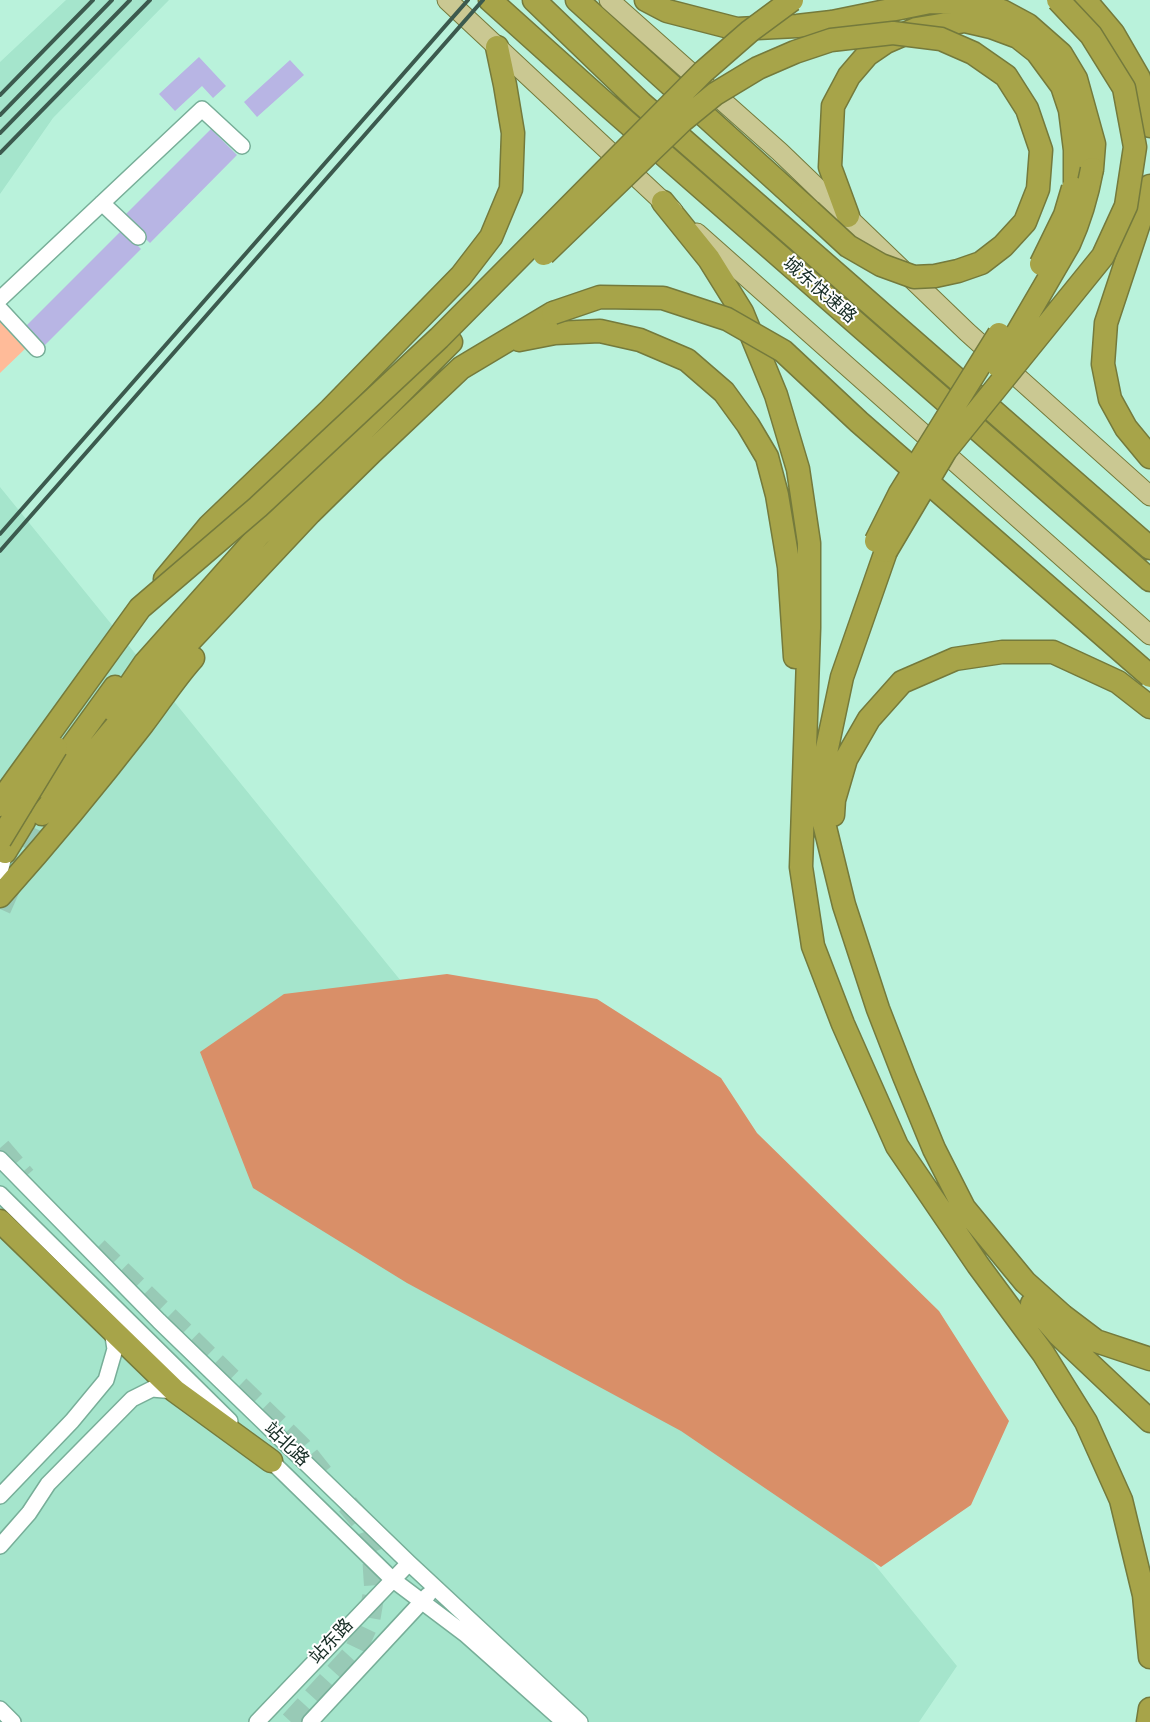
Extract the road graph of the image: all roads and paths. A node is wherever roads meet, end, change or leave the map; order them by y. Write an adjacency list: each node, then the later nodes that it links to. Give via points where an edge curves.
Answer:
1 (447, 0): 10 (main road)
2 (490, 0): 31 (highway, 城东快速路)
3 (534, 0): 29 (highway, 城东快速路, via 641,103)
4 (577, 0): 28 (highway, bridge, via 693,106 701,112 848,246 881,265 914,277 958,271 981,263 1003,246 1025,222 1038,189 1040,150 1027,109 1006,76 973,53 941,39 893,33 831,40 795,52 758,68 715,94 708,99 702,105 695,110 682,121 451,342)
5 (608, 0): 17 (main road)
6 (646, 0): 13 (highway, via 666,11 737,29 832,22 930,2 975,3 1002,12 1028,25 1061,54 1076,79 1094,144)
7 (792, 0): 27 (highway, bridge, via 703,72 439,338)
8 (1058, 0): 23 (highway, bridge, via 1091,35 1124,88 1135,147 1126,206 1103,256)
9 (1085, 0): 11 (highway, via 1114,34 1138,78)
10 (497, 47): 15 (main road); 32 (highway, bridge, via 513,133 511,188 491,237 461,276 330,410 209,526)
11 (1150, 126)
12 (242, 146): 16 (street, via 202,109)
13 (1083, 176): 17 (highway, via 1062,86 1037,52 1018,37 965,21 916,29 886,42 867,55 849,76 833,106 830,167); 23 (highway, bridge, via 1087,195 1069,244); 30 (highway, bridge, via 1049,250 900,493)
14 (1150, 186): 24 (highway, via 1106,323 1103,364 1110,399 1126,428)
15 (663, 202): 33 (main road); 36 (highway, via 709,259 742,312 776,396 798,469 808,543)
16 (102, 203): 18 (street); 19 (street)
17 (848, 216): 25 (main road, via 967,332)
18 (138, 237)
19 (0, 299)
20 (0, 309): 22 (street)
21 (502, 343): 26 (highway, via 461,368); 34 (highway, bridge, via 553,313 600,297 663,298 727,319 783,351 859,422); 36 (highway, via 556,333 600,331 640,340 687,360 724,392 767,457 777,495 788,567 795,660)
22 (37, 349)
23 (946, 450): 30 (highway, bridge)
24 (1150, 458)
25 (1150, 496)
26 (310, 514): 28 (highway, via 171,661 42,814 145,663); 41 (highway, via 256,591 182,671 136,732)
27 (244, 519): 32 (highway, bridge); 40 (highway, bridge, via 146,625 64,734)
28 (274, 521): 40 (highway, via 204,579 139,654 54,771)
29 (1150, 548)
30 (879, 550): 37 (highway, via 834,655); 42 (highway, via 842,677 823,767 822,815)
31 (1150, 580)
32 (140, 608): 38 (highway, bridge)
33 (1150, 636)
34 (1150, 676)
35 (1150, 707): 42 (highway, via 1118,682 1054,652 1002,652 955,659 902,682 864,727 846,759 834,800 831,834)
36 (806, 717): 37 (highway)
37 (804, 777): 47 (highway, via 801,867 813,946 843,1024 897,1146)
38 (2, 801)
39 (0, 817): 40 (street)
40 (2, 855)
41 (0, 896)
42 (844, 905): 46 (highway, via 878,1009 934,1149 964,1208)
43 (0, 1159): 58 (street, 站北路, via 159,1321)
44 (0, 1194): 53 (street, 站北路)
45 (0, 1221): 48 (highway)
46 (983, 1230): 49 (highway, via 1025,1282 1063,1316 1096,1341); 51 (highway, via 1026,1297 1058,1335)
47 (978, 1265): 52 (highway, via 1063,1359); 62 (highway, via 1043,1353 1086,1422 1121,1500 1144,1595)
48 (112, 1330): 50 (highway); 55 (street, via 116,1349 106,1380 72,1421)
49 (1150, 1359)
50 (175, 1391): 53 (highway); 54 (street, via 152,1389 132,1400)
51 (1150, 1421)
52 (1150, 1438)
53 (271, 1461): 59 (street, 站北路)
54 (48, 1484): 56 (street); 57 (street, via 29,1513)
55 (0, 1496)
56 (0, 1531)
57 (0, 1546)
58 (409, 1562): 59 (street, 站东路); 60 (street, 站北路)
59 (392, 1579): 61 (street, 站北路); 66 (street, 站东路)
60 (436, 1587): 61 (street); 69 (street, 站北路)
61 (422, 1601): 67 (street); 68 (street, 站北路, via 465,1634)
62 (1150, 1657)
63 (0, 1709): 65 (street)
64 (1150, 1709): 70 (highway)
65 (13, 1722)
66 (257, 1722)
67 (310, 1722)
68 (564, 1722)
69 (580, 1722)
70 (1148, 1722)

